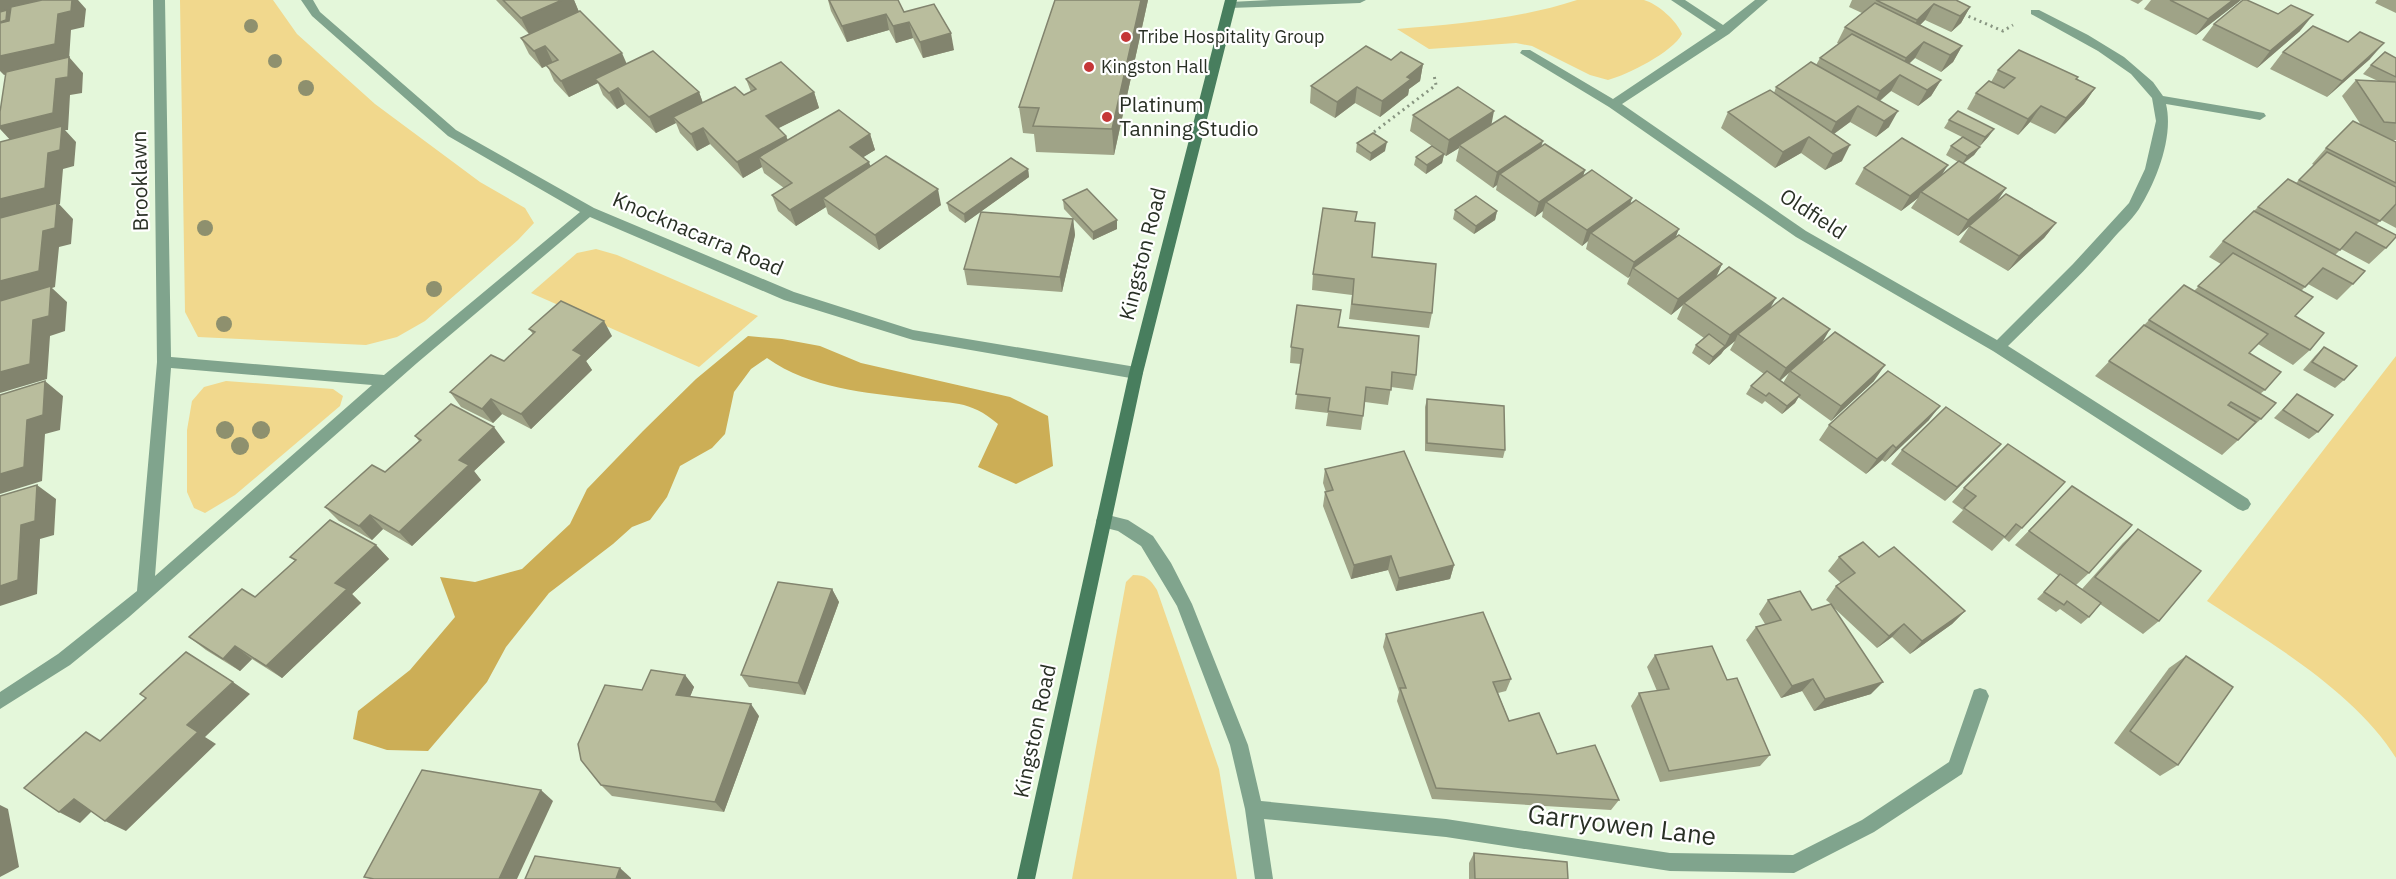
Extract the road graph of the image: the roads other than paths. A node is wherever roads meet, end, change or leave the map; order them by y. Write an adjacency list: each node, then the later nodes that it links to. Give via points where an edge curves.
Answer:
1 (159, 0): 15 (street, Brooklawn)
2 (306, 0): 13 (street, Knocknacarra Road, via 316,14 452,133)
3 (1360, 0): 6 (street)
4 (1677, 0): 8 (street)
5 (1762, 0): 8 (street)
6 (1230, 3): 16 (main road, Kingston Road)
7 (2035, 12): 10 (street, via 2128,67)
8 (1725, 30): 11 (street)
9 (1526, 53): 11 (street, Oldfield)
10 (2159, 99): 12 (street); 14 (street, via 2159,146 2135,206)
11 (1613, 104): 14 (street, Oldfield, via 1801,234)
12 (2260, 116)
13 (590, 210): 16 (street, Knocknacarra Road, via 789,296 866,321 913,335); 17 (street)
14 (1998, 347): 18 (street, Oldfield)
15 (164, 362): 17 (street); 20 (street, Brooklawn)
16 (1136, 373): 19 (main road, Kingston Road)
17 (386, 381): 20 (street)
18 (2243, 504)
19 (1104, 521): 23 (street, via 1122,525 1147,541 1170,577 1239,745); 24 (main road, Kingston Road)
20 (145, 593): 22 (street, via 99,632)
21 (1980, 696): 23 (street, Garryowen Lane, via 1956,768 1868,826 1794,864 1670,862 1446,828)
22 (0, 701)
23 (1254, 809): 25 (street)
24 (1026, 879)
25 (1264, 879)

